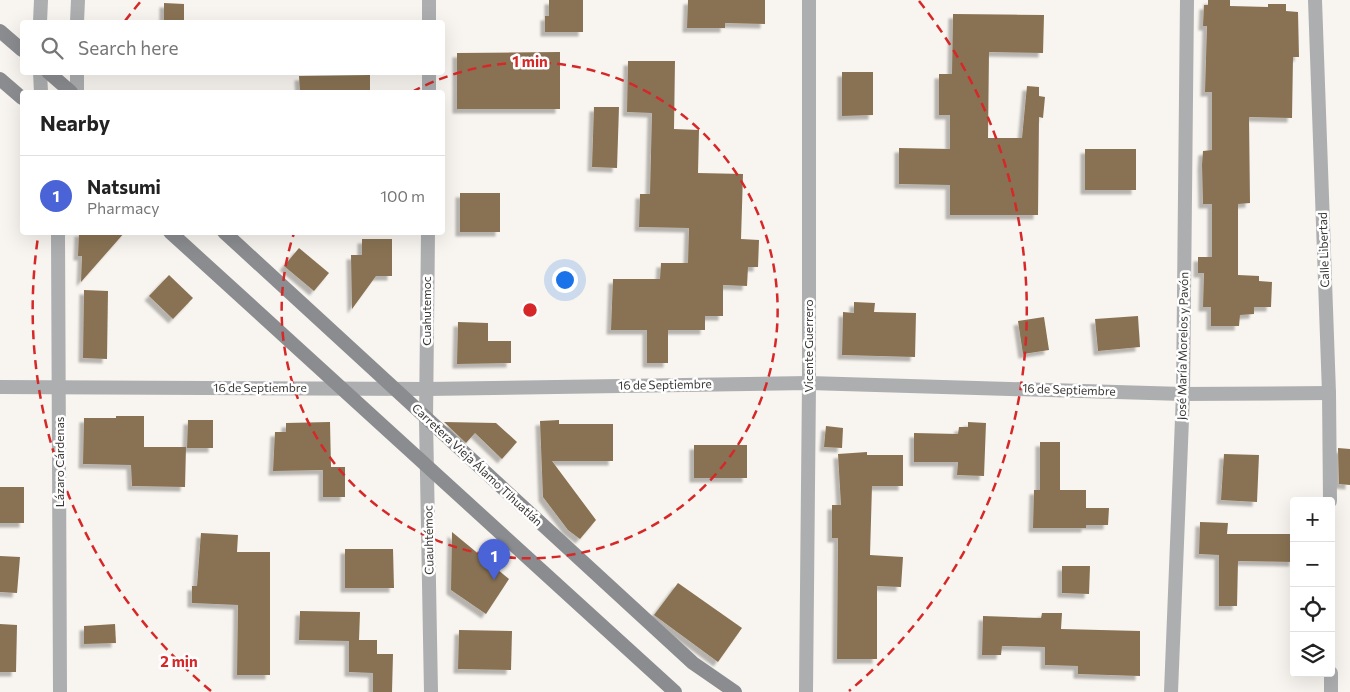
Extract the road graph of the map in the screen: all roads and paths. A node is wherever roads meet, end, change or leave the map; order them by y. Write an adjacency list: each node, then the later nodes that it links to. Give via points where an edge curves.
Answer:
1 (41, 0): 7 (street)
2 (78, 0): 8 (street)
3 (429, 0): 9 (street)
4 (809, 0): 26 (street, Vicente Guerrero)
5 (1187, 0): 33 (street, José María Morelos y Pavón)
6 (1315, 0): 32 (street, Calle Libertad)
7 (40, 20)
8 (77, 20)
9 (429, 20)
10 (0, 31): 11 (main road)
11 (20, 48)
12 (40, 75): 17 (street)
13 (51, 75): 18 (main road)
14 (77, 75): 19 (street)
15 (429, 75): 20 (street)
16 (0, 79): 21 (main road)
17 (41, 90)
18 (69, 90)
19 (77, 90)
20 (429, 90)
21 (20, 96)
22 (58, 235): 28 (street, Lázaro Cárdenas)
23 (173, 235): 30 (main road)
24 (227, 235): 29 (main road, Carretera Vieja Álamo Tihuatlán)
25 (428, 235): 31 (street, Cuahutemoc)
26 (809, 383): 31 (street, 16 de Septiembre); 33 (street, 16 de Septiembre); 42 (street, Vicente Guerrero)
27 (0, 387): 28 (street, 16 de Septiembre)
28 (60, 388): 30 (street, 16 de Septiembre); 38 (street, Lázaro Cárdenas)
29 (394, 388): 30 (street, 16 de Septiembre); 31 (street, 16 de Septiembre); 34 (main road, Carretera Vieja Álamo Tihuatlán)
30 (339, 389): 35 (main road)
31 (427, 389): 34 (street, Cuauhtémoc)
32 (1329, 393): 33 (street, 16 de Septiembre); 36 (street, Calle Libertad)
33 (1183, 394): 43 (street, José María Morelos y Pavón)
34 (426, 419): 35 (street, Cuauhtémoc); 41 (main road, Carretera Vieja Álamo Tihuatlán, via 693,663)
35 (428, 466): 39 (street, Cuauhtémoc); 40 (main road)
36 (1330, 497)
37 (1331, 677): 44 (street)
38 (60, 692)
39 (431, 692)
40 (675, 692)
41 (735, 692)
42 (806, 692)
43 (1171, 692)
44 (1331, 692)

